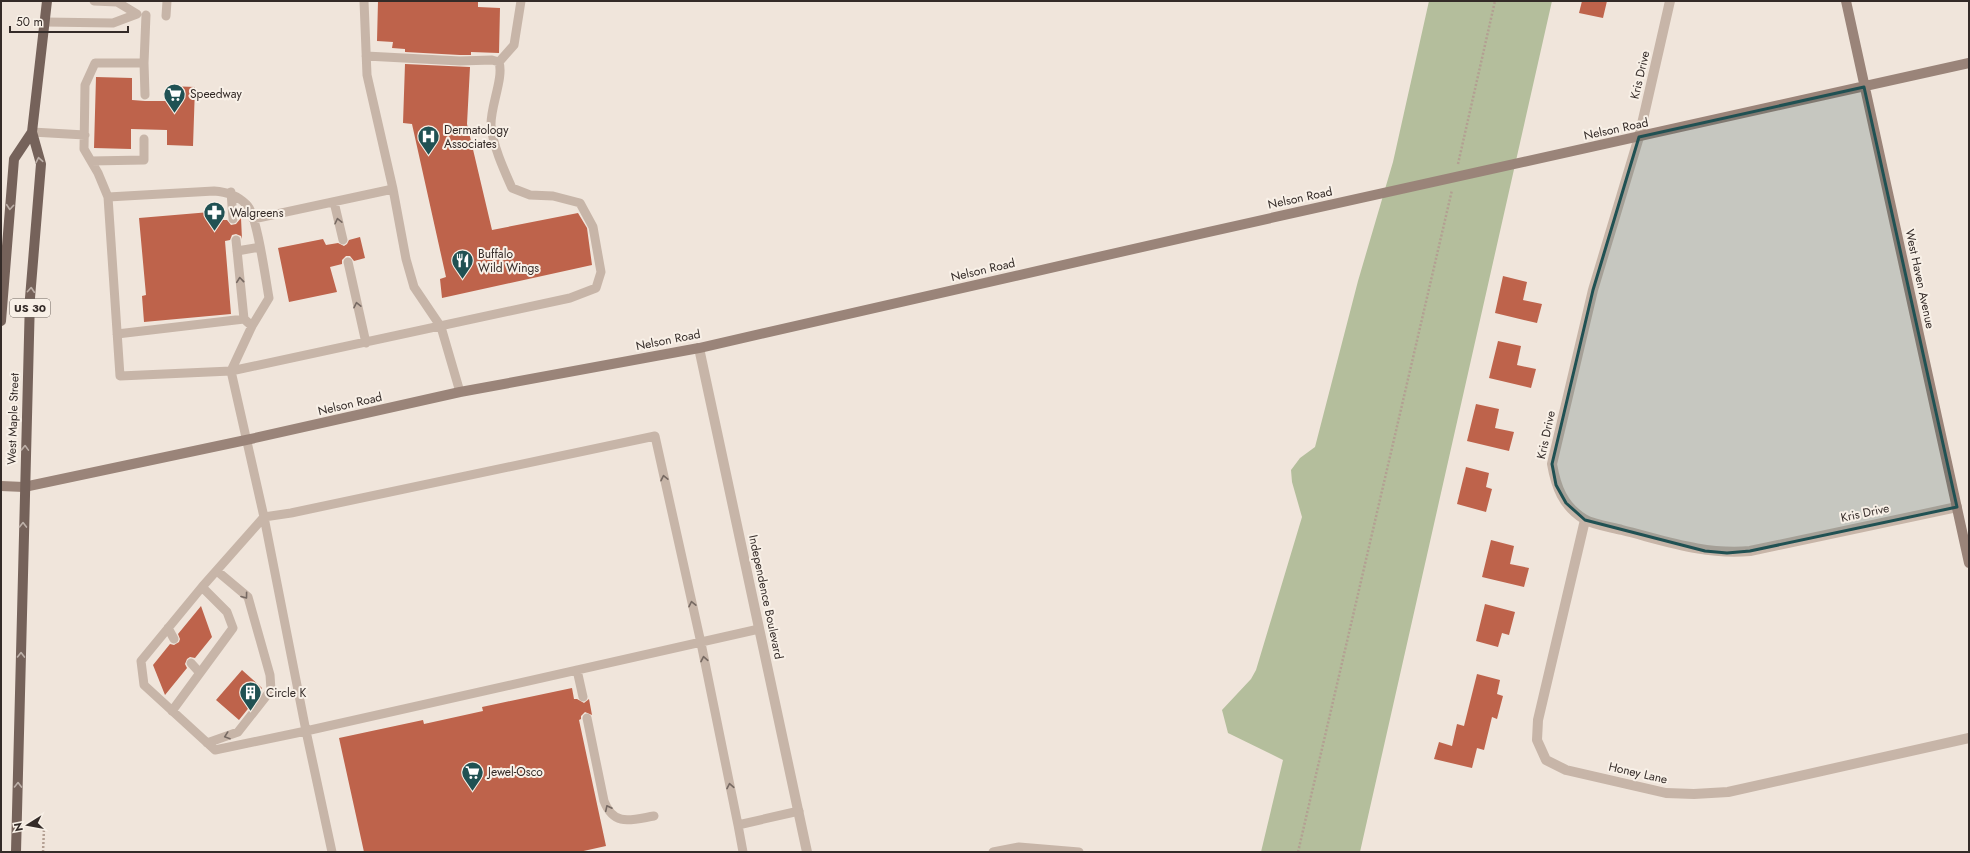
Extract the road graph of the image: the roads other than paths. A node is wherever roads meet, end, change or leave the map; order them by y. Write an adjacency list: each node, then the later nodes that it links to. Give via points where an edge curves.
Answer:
1 (47, 1): 10 (main road, West Maple Street / US 30)
2 (94, 1): 10 (lane, via 117,2 137,14 113,23)
3 (167, 1): 9 (lane)
4 (364, 1): 11 (lane)
5 (521, 1): 12 (lane, via 514,46)
6 (1670, 1): 19 (street, Kris Drive)
7 (1846, 1): 15 (street, West Haven Avenue)
8 (146, 15): 13 (lane)
9 (166, 16)
10 (45, 22): 17 (main road, West Maple Street / US 30)
11 (366, 56): 12 (lane); 22 (lane, via 367,75)
12 (499, 62): 36 (lane, via 501,68 491,127 501,165 509,182 512,188 530,195 554,196 580,204 593,227 601,272 596,288 570,298)
13 (144, 63): 16 (lane); 18 (lane, via 95,63 85,85)
14 (1969, 63): 15 (street, Nelson Road)
15 (1864, 87): 19 (street, Nelson Road); 45 (street, West Haven Avenue)
16 (145, 95)
17 (32, 132): 18 (lane); 34 (main road, West Maple Street / US 30, one-way to 34, via 14,159); 44 (main road, West Maple Street / US 30, one-way to 17, via 30,298 41,164)
18 (85, 135): 21 (lane, via 84,149)
19 (1639, 137): 39 (street, Nelson Road, via 1215,230); 47 (street, Kris Drive, via 1593,290 1552,464 1556,485 1566,503)
20 (144, 139): 21 (lane, via 144,160)
21 (91, 161): 24 (lane)
22 (393, 189): 25 (lane); 36 (lane, via 414,287)
23 (231, 192): 24 (lane); 26 (lane); 27 (lane, via 248,206)
24 (108, 197): 37 (lane)
25 (334, 202): 27 (lane); 29 (lane, one-way to 25)
26 (233, 219)
27 (253, 219): 30 (lane)
28 (236, 240): 31 (lane)
29 (343, 240)
30 (260, 247): 31 (lane); 35 (lane, via 269,298)
31 (237, 251): 33 (lane, one-way to 31)
32 (348, 262): 38 (lane, one-way to 32)
33 (244, 319): 35 (lane); 37 (lane)
34 (1, 321)
35 (252, 326): 40 (lane)
36 (441, 326): 38 (lane); 41 (lane)
37 (117, 334): 40 (lane, via 120,376)
38 (366, 343): 40 (lane)
39 (699, 348): 41 (street, Nelson Road); 52 (street, Independence Boulevard)
40 (231, 371): 42 (lane)
41 (460, 392): 42 (street, Nelson Road)
42 (246, 440): 44 (street, Nelson Road); 46 (lane)
43 (1, 486): 44 (street, Nelson Road)
44 (24, 487): 67 (main road, West Maple Street / US 30, one-way to 44)
45 (1957, 507): 47 (street, Kris Drive, via 1750,551 1727,553 1705,551); 48 (street, West Haven Avenue)
46 (264, 517): 49 (lane); 54 (lane, one-way to 46, via 655,436); 61 (lane)
47 (1585, 520): 62 (street, Honey Lane, via 1538,720 1537,740 1546,760 1566,770 1666,794 1694,794 1728,792)
48 (1969, 563)
49 (217, 570): 50 (lane); 63 (lane, one-way to 63, via 248,597 270,676 271,690 238,732)
50 (202, 587): 51 (lane); 57 (lane, via 227,612 233,628)
51 (168, 628): 53 (lane); 59 (lane, via 141,662 144,685)
52 (759, 629): 54 (lane); 64 (street, Independence Boulevard)
53 (174, 639)
54 (701, 642): 56 (lane); 66 (lane, one-way to 54)
55 (191, 662): 57 (lane)
56 (577, 670): 58 (lane); 61 (lane)
57 (200, 673): 59 (lane)
58 (583, 697)
59 (172, 711): 63 (lane)
60 (587, 718): 65 (lane, one-way to 60, via 624,820 615,818 608,812)
61 (306, 731): 63 (lane, via 215,750); 68 (lane)
62 (1969, 738)
63 (207, 743)
64 (799, 811): 66 (lane); 70 (street, Independence Boulevard)
65 (654, 816)
66 (738, 825): 69 (lane)
67 (16, 852)
68 (332, 852)
69 (743, 852)
70 (807, 852)
71 (993, 852): 72 (lane, via 1019,847)
72 (1079, 852)

